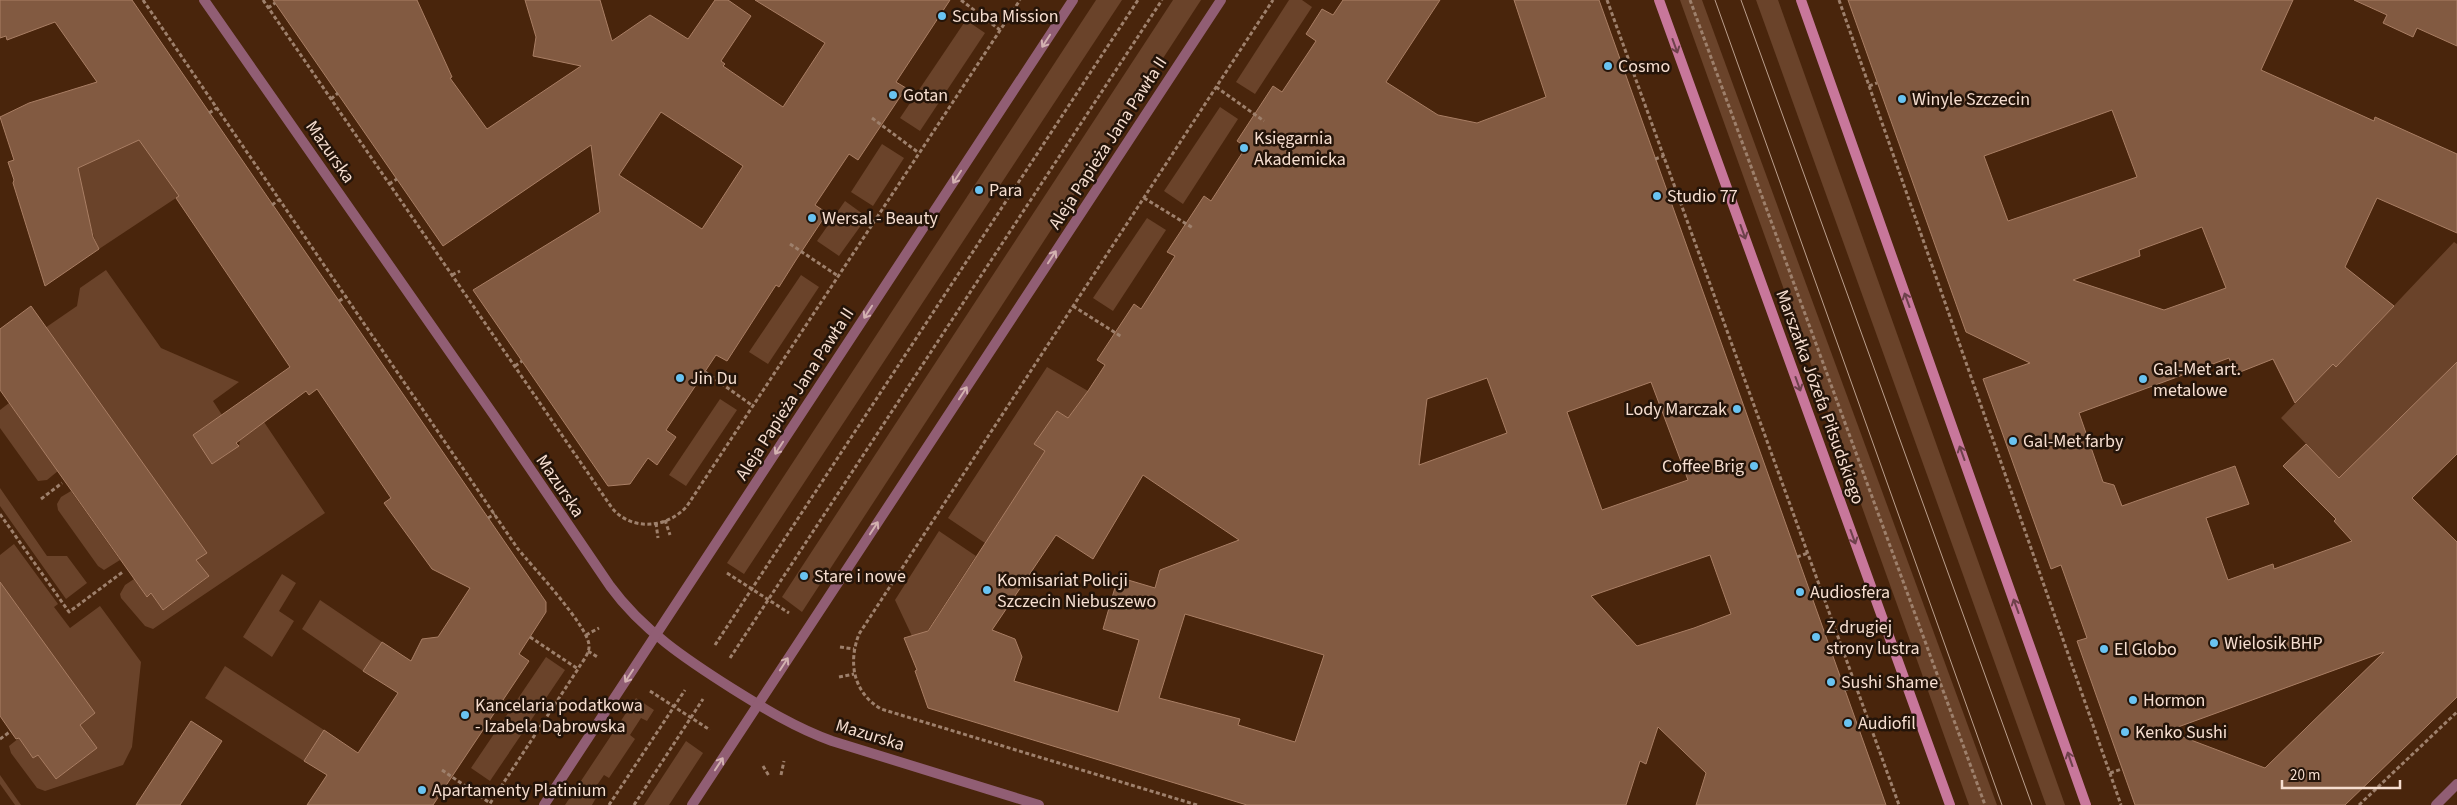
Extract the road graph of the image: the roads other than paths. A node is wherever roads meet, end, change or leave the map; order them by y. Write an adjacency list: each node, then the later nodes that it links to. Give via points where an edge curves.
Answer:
1 (204, 0): 6 (street, Mazurska, via 610,586 623,604)
2 (1073, 0): 6 (street, Aleja Papieża Jana Pawła II, one-way to 6)
3 (1221, 0): 7 (street, Aleja Papieża Jana Pawła II, one-way to 3)
4 (1659, 0): 12 (main road, Marszałka Józefa Piłsudskiego, one-way to 12)
5 (1801, 0): 13 (main road, one-way to 5)
6 (656, 635): 7 (street, Mazurska); 9 (street, Aleja Papieża Jana Pawła II, one-way to 9)
7 (758, 705): 10 (street, Aleja Papieża Jana Pawła II, one-way to 7); 11 (street, Mazurska, via 818,736)
8 (2457, 784): 14 (street)
9 (544, 805)
10 (692, 805)
11 (1039, 805)
12 (1950, 805)
13 (2086, 805)
14 (2436, 805)

